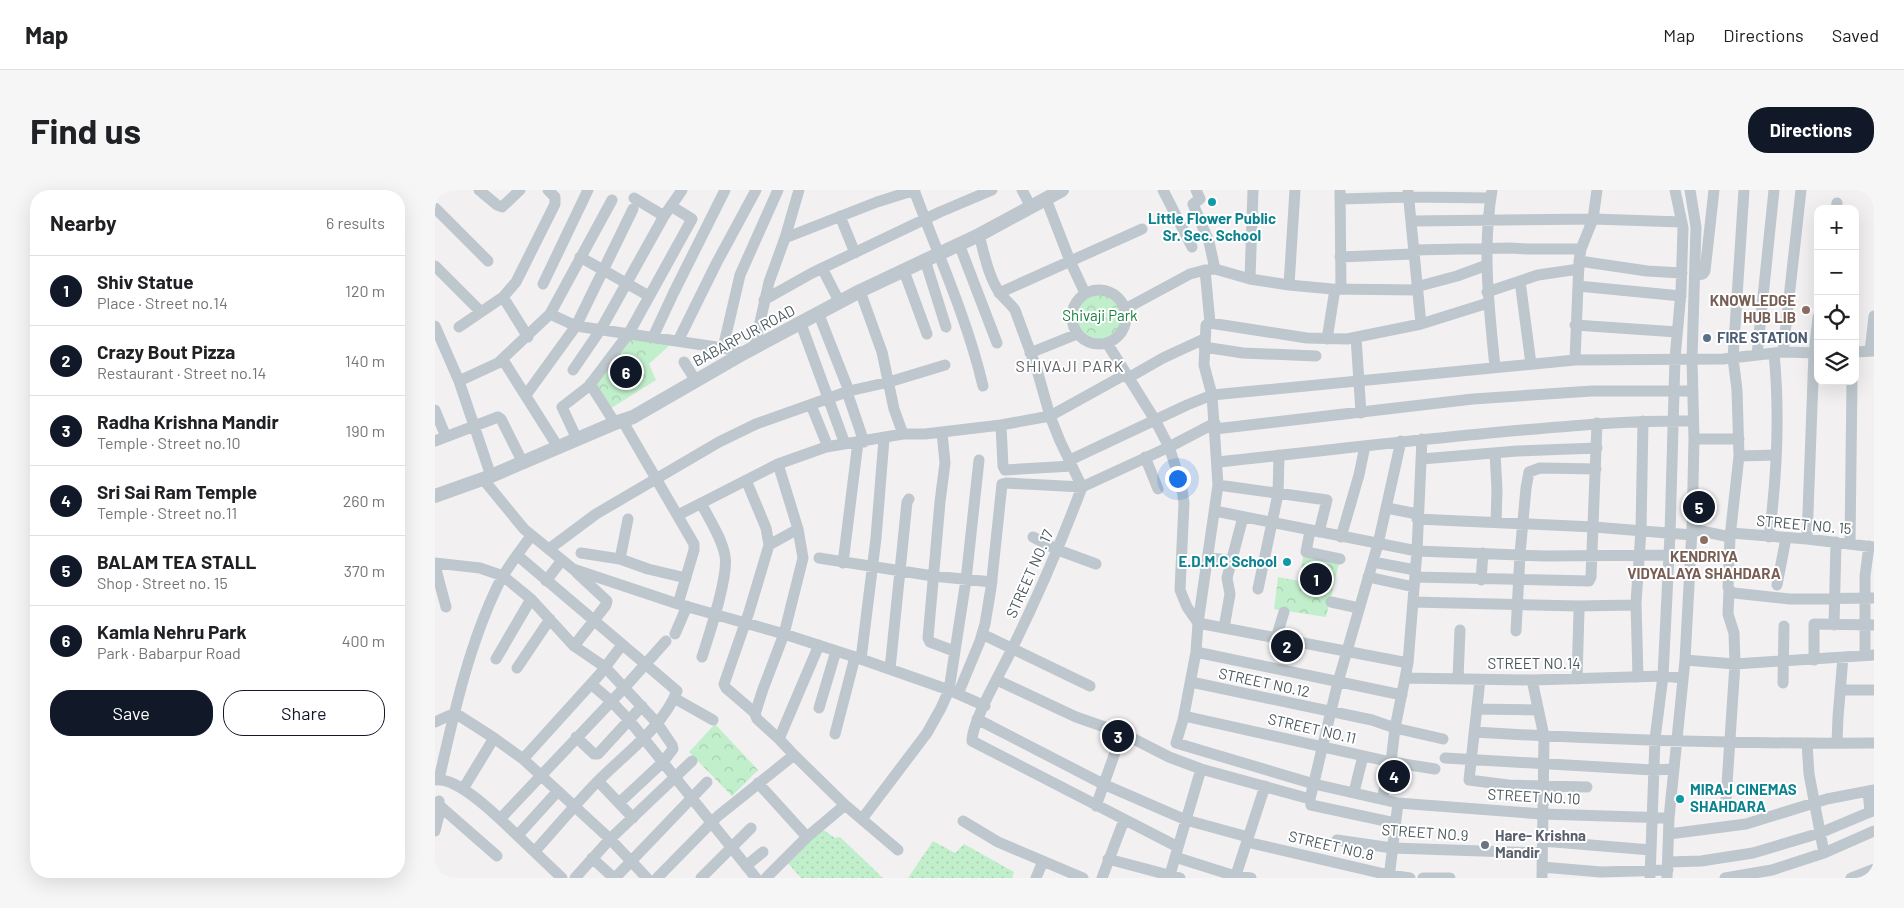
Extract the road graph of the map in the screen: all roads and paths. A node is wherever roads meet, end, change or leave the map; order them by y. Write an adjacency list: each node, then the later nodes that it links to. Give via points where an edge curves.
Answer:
1 (479, 190): 2 (street, via 502,206)
2 (520, 190)
3 (549, 190): 77 (street, via 555,196 555,204 523,270)
4 (588, 190): 66 (street)
5 (682, 190): 34 (street)
6 (725, 190): 100 (street)
7 (756, 190): 103 (street)
8 (778, 190): 107 (street, via 740,275)
9 (915, 190): 35 (street); 37 (street)
10 (992, 190): 37 (street)
11 (1022, 190): 31 (street)
12 (1062, 190): 28 (street, BABARPUR ROAD)
13 (1163, 190): 33 (street)
14 (1196, 190): 30 (street, via 1200,199)
15 (1253, 190): 64 (street)
16 (1295, 190): 68 (street)
17 (1597, 190): 36 (street)
18 (1675, 190): 40 (street)
19 (1690, 190): 63 (street, via 1696,218)
20 (1713, 190): 63 (street, via 1705,271)
21 (1744, 190): 117 (street)
22 (1774, 190): 114 (street)
23 (1801, 190): 112 (street)
24 (800, 191): 43 (street)
25 (1340, 194): 26 (street); 51 (street)
26 (1408, 194): 27 (street); 39 (street)
27 (1492, 194): 38 (street)
28 (1046, 199): 31 (street, BABARPUR ROAD); 55 (street)
29 (612, 200): 50 (street)
30 (1193, 204): 33 (street); 60 (street, via 1209,242)
31 (1031, 207): 42 (street, BABARPUR ROAD)
32 (435, 208): 54 (street)
33 (1173, 210): 45 (street)
34 (668, 211): 61 (street, via 634,204); 67 (street); 75 (street, via 692,218)
35 (840, 216): 43 (street); 49 (street)
36 (1593, 219): 38 (street); 40 (street); 53 (street)
37 (925, 220): 47 (street); 49 (street)
38 (1490, 220): 39 (street); 46 (street)
39 (1411, 221): 48 (street)
40 (1682, 222): 62 (street)
41 (1142, 229): 55 (street)
42 (979, 235): 44 (street, BABARPUR ROAD); 73 (street)
43 (785, 238): 79 (street)
44 (959, 244): 47 (street, BABARPUR ROAD); 104 (street)
45 (1192, 247)
46 (1487, 249): 48 (street); 53 (street, via 1527,249); 56 (street)
47 (939, 252): 52 (street, BABARPUR ROAD); 134 (street, via 971,340)
48 (1413, 252): 51 (street); 70 (street)
49 (855, 253): 58 (street)
50 (580, 257): 61 (street); 83 (street)
51 (1340, 257): 71 (street)
52 (925, 260): 59 (street, BABARPUR ROAD); 93 (street)
53 (1579, 260): 62 (street, via 1647,271); 65 (street, via 1558,271); 69 (street)
54 (488, 261)
55 (1070, 261): 73 (street); 74 (street)
56 (1487, 265): 70 (street); 78 (street)
57 (435, 266): 82 (street)
58 (822, 268): 79 (street); 80 (street)
59 (904, 270): 72 (street, BABARPUR ROAD); 97 (street)
60 (1210, 270): 64 (street); 81 (street, via 1190,274); 86 (street)
61 (604, 272): 67 (street); 91 (street)
62 (1682, 272): 76 (street)
63 (1696, 274): 118 (street)
64 (1250, 279): 68 (street)
65 (1520, 281): 78 (street); 122 (street)
66 (543, 284)
67 (627, 284): 75 (street); 94 (street)
68 (1289, 285): 71 (street)
69 (1578, 286): 76 (street); 89 (street)
70 (1416, 288): 71 (street); 88 (street)
71 (1338, 289): 102 (street)
72 (860, 291): 80 (street, BABARPUR ROAD); 130 (street)
73 (999, 293): 111 (street, via 1015,310)
74 (1085, 293): 81 (street, via 1093,290 1109,292 1122,302); 98 (street, via 1073,307 1071,316)
75 (649, 296): 96 (street)
76 (1681, 296): 95 (street)
77 (503, 298): 82 (street); 99 (street)
78 (1488, 298): 88 (street); 124 (street)
79 (764, 300): 108 (street)
80 (840, 303): 84 (street, BABARPUR ROAD)
81 (1125, 309): 105 (street, via 1125,327 1118,337)
82 (481, 312): 92 (street)
83 (550, 314): 91 (street); 99 (street)
84 (819, 314): 87 (street, BABARPUR ROAD); 137 (street)
85 (1874, 316): 109 (street)
86 (1210, 323): 102 (street); 106 (street, via 1205,327)
87 (801, 324): 108 (street, BABARPUR ROAD); 140 (street)
88 (1421, 324): 101 (street)
89 (1575, 325): 95 (street); 120 (street)
90 (435, 326): 128 (street)
91 (576, 326): 94 (street); 138 (street)
92 (459, 327)
93 (946, 327)
94 (601, 329): 96 (street); 125 (street)
95 (1677, 332): 116 (street)
96 (629, 334): 100 (street); 131 (street)
97 (927, 334)
98 (1077, 334): 105 (street, via 1091,343); 111 (street)
99 (528, 337): 119 (street)
100 (653, 337): 103 (street)
101 (1356, 338): 102 (street); 127 (street)
102 (1327, 339)
103 (678, 341): 107 (street)
104 (997, 343)
105 (1107, 343): 126 (street)
106 (1204, 343): 115 (street, via 1243,353); 126 (street); 139 (street, via 1204,365)
107 (723, 348): 108 (street)
108 (749, 351): 129 (street, BABARPUR ROAD)
109 (1872, 351): 110 (street)
110 (1859, 352)
111 (1030, 353): 144 (street)
112 (1778, 353): 113 (street); 114 (street); 172 (street)
113 (1814, 353)
114 (1757, 355): 117 (street)
115 (1316, 356)
116 (1675, 358): 118 (street); 120 (street); 135 (street)
117 (1733, 358): 118 (street); 161 (street)
118 (1692, 359): 136 (street)
119 (503, 360): 128 (street); 138 (street)
120 (1575, 360): 122 (street)
121 (684, 362): 129 (street)
122 (1531, 364): 124 (street)
123 (945, 365): 130 (street)
124 (1495, 367): 127 (street)
125 (573, 370)
126 (1127, 376): 144 (street); 145 (street)
127 (1360, 380): 139 (street); 143 (street)
128 (459, 381): 152 (street)
129 (696, 381): 147 (street, BABARPUR ROAD, via 659,404)
130 (889, 382): 137 (street); 155 (street)
131 (590, 384): 147 (street); 157 (street, via 562,408)
132 (1814, 385): 212 (street)
133 (1852, 385): 215 (street)
134 (983, 386)
135 (1673, 390): 136 (street); 143 (street, via 1593,391 1473,399); 146 (street)
136 (1693, 390): 149 (street)
137 (848, 392): 140 (street); 163 (street)
138 (527, 395): 166 (street)
139 (1212, 395): 145 (street); 153 (street)
140 (829, 398): 141 (street); 164 (street)
141 (811, 405): 167 (street); 183 (street, via 756,424)
142 (435, 410): 156 (street)
143 (1361, 413): 153 (street)
144 (1050, 416): 151 (street); 179 (street)
145 (1155, 420): 168 (street); 179 (street)
146 (1672, 420): 148 (street); 149 (street); 205 (street)
147 (619, 421): 157 (street, BABARPUR ROAD); 183 (street)
148 (1643, 421): 150 (street); 203 (street)
149 (1693, 421): 160 (street)
150 (1597, 424): 159 (street); 169 (street)
151 (1001, 425): 154 (street); 179 (street, via 1005,470)
152 (473, 426): 156 (street); 178 (street, via 500,418); 182 (street)
153 (1215, 426): 168 (street); 177 (street)
154 (942, 432): 155 (street); 242 (street, via 945,464)
155 (903, 434): 158 (street)
156 (441, 439)
157 (577, 439): 166 (street, BABARPUR ROAD)
158 (884, 439): 163 (street); 238 (street)
159 (1422, 439): 162 (street); 175 (street)
160 (1694, 439): 161 (street); 205 (street)
161 (1739, 439): 173 (street)
162 (1401, 441): 165 (street); 192 (street)
163 (861, 442): 164 (street); 235 (street)
164 (845, 444): 167 (street)
165 (1365, 446): 171 (street); 209 (street)
166 (558, 447): 178 (street, BABARPUR ROAD)
167 (828, 447): 180 (street)
168 (1169, 447): 174 (street); 270 (street, via 1183,494 1180,590)
169 (1597, 448): 170 (street); 181 (street)
170 (1495, 453): 175 (street); 198 (street)
171 (1279, 455): 177 (street); 188 (street)
172 (1777, 455): 173 (street); 210 (street)
173 (1739, 456): 206 (street)
174 (1145, 457): 186 (street); 187 (street)
175 (1421, 459): 195 (street)
176 (979, 460): 246 (street)
177 (1218, 462): 185 (street)
178 (523, 463): 182 (street, BABARPUR ROAD)
179 (1071, 463): 186 (street)
180 (778, 464): 184 (street); 202 (street)
181 (1596, 469): 200 (street, via 1532,470 1528,476); 201 (street)
182 (487, 478): 189 (street, BABARPUR ROAD); 207 (street)
183 (656, 479): 194 (street); 218 (street, via 596,514)
184 (746, 480): 191 (street); 216 (street, via 766,528)
185 (1218, 484): 188 (street); 193 (street)
186 (1082, 487): 219 (street, STREET NO. 17); 250 (street, via 1002,484)
187 (1158, 489)
188 (1278, 494): 199 (street); 204 (street, via 1327,500)
189 (435, 496)
190 (909, 499): 240 (street)
191 (701, 503): 194 (street); 266 (street, via 726,559)
192 (1387, 508): 195 (street, STREET NO. 15); 214 (street)
193 (1215, 512): 196 (street); 229 (street)
194 (678, 515): 244 (street, via 694,547)
195 (1417, 516): 198 (street, STREET NO. 15); 220 (street)
196 (1243, 517): 199 (street); 232 (street)
197 (629, 519): 230 (street)
198 (1496, 522): 200 (street, STREET NO. 15)
199 (1272, 523): 204 (street); 252 (street)
200 (1523, 524): 201 (street, STREET NO. 15); 223 (street)
201 (1594, 527): 203 (street, STREET NO. 15); 227 (street)
202 (798, 528): 216 (street); 277 (street, via 803,558)
203 (1641, 530): 205 (street, STREET NO. 15); 225 (street)
204 (1314, 531): 209 (street); 233 (street, via 1306,552)
205 (1682, 533): 206 (street, STREET NO. 15); 226 (street); 293 (street)
206 (1731, 535): 210 (street, STREET NO. 15); 253 (street)
207 (531, 536): 218 (street); 224 (street)
208 (1033, 537): 219 (street)
209 (1341, 537): 214 (street)
210 (1769, 537): 211 (street, STREET NO. 15)
211 (1786, 538): 212 (street, STREET NO. 15); 251 (street)
212 (1807, 539): 213 (street, STREET NO. 15)
213 (1836, 542): 215 (street, STREET NO. 15); 256 (street)
214 (1378, 544): 220 (street); 234 (street)
215 (1849, 544): 217 (street, STREET NO. 15)
216 (769, 545): 269 (street)
217 (1872, 546): 254 (street, via 1865,576)
218 (549, 548): 231 (street)
219 (1058, 550): 237 (street); 283 (street, STREET NO. 17)
220 (1417, 551): 222 (street); 245 (street)
221 (581, 553): 230 (street)
222 (1483, 553): 223 (street); 247 (street)
223 (1520, 554): 227 (street); 248 (street)
224 (517, 555): 241 (street); 249 (street)
225 (1638, 555): 226 (street); 227 (street); 260 (street)
226 (1669, 555): 303 (street)
227 (1592, 556): 248 (street, via 1591,577 1587,582)
228 (819, 558): 235 (street)
229 (1208, 558): 232 (street); 270 (street)
230 (620, 559): 244 (street)
231 (562, 560): 239 (street); 249 (street)
232 (1231, 560): 274 (street, via 1227,578 1230,597)
233 (1339, 560)
234 (1373, 562): 243 (street); 245 (street)
235 (843, 563): 238 (street)
236 (435, 564): 241 (street, via 480,568); 263 (street)
237 (1096, 564)
238 (872, 568): 240 (street); 291 (street)
239 (573, 569): 259 (street); 268 (street, via 607,601)
240 (901, 571): 242 (street); 301 (street)
241 (503, 576): 255 (street); 327 (street, via 485,614)
242 (933, 576): 246 (street); 285 (street, via 929,640)
243 (1369, 577): 245 (street); 264 (street)
244 (686, 578): 259 (street)
245 (1414, 578): 247 (street); 258 (street)
246 (966, 580): 250 (street); 285 (street)
247 (1481, 580): 248 (street)
248 (1519, 580): 261 (street)
249 (546, 581): 268 (street)
250 (992, 582): 278 (street)
251 (1777, 585)
252 (1258, 588)
253 (1729, 590): 256 (street, via 1780,598); 297 (street, via 1728,614 1734,633)
254 (1870, 598): 256 (street); 272 (street)
255 (531, 599): 267 (street); 292 (street)
256 (1834, 599): 271 (street)
257 (1331, 602): 264 (street)
258 (1413, 602): 261 (street); 296 (street)
259 (682, 605): 266 (street); 298 (street, via 670,638)
260 (1637, 605): 262 (street); 302 (street)
261 (1518, 606): 262 (street); 276 (street)
262 (1576, 606): 306 (street, via 1579,608)
263 (447, 607)
264 (1359, 608): 286 (street)
265 (1284, 612): 279 (street)
266 (715, 614): 269 (street); 289 (street)
267 (550, 619): 281 (street); 300 (street)
268 (593, 621): 280 (street); 281 (street)
269 (745, 623): 277 (street); 328 (street, via 724,686)
270 (1198, 623): 274 (street); 287 (street)
271 (1834, 625): 272 (street); 294 (street, via 1813,626)
272 (1870, 625): 288 (street)
273 (1784, 626): 295 (street)
274 (1224, 628): 279 (street)
275 (1460, 630): 305 (street)
276 (1516, 632)
277 (784, 634): 282 (street); 328 (street)
278 (982, 634): 283 (street); 318 (street)
279 (1276, 638): 286 (street)
280 (622, 644): 298 (street); 299 (street)
281 (575, 646): 299 (street)
282 (819, 646): 284 (street); 344 (street)
283 (1012, 649): 307 (street, STREET NO. 17); 314 (street)
284 (836, 651): 291 (street); 324 (street)
285 (954, 651): 318 (street)
286 (1348, 651): 296 (street); 311 (street)
287 (1196, 652): 310 (street); 311 (street)
288 (1870, 655): 290 (street)
289 (702, 657)
290 (1843, 657): 294 (street); 316 (street)
291 (858, 658): 301 (street); 339 (street)
292 (496, 659)
293 (1685, 660): 297 (street); 303 (street)
294 (1814, 660): 295 (street)
295 (1782, 662): 297 (street); 312 (street)
296 (1408, 663): 304 (street)
297 (1735, 664): 347 (street)
298 (645, 665): 315 (street); 320 (street, via 677,691)
299 (605, 667): 313 (street); 315 (street)
300 (517, 668)
301 (890, 669): 318 (street)
302 (1638, 677): 303 (street, STREET NO.14); 306 (street, STREET NO.14)
303 (1672, 677): 346 (street); 346 (street)
304 (1405, 678): 305 (street, STREET NO.14); 319 (street)
305 (1458, 679): 308 (street, STREET NO.14)
306 (1577, 679): 309 (street, STREET NO.14)
307 (997, 680): 323 (street, STREET NO. 17); 338 (street, via 1076,717)
308 (1480, 680): 309 (street, STREET NO.14); 325 (street)
309 (1532, 680): 326 (street)
310 (1191, 682): 329 (street, STREET NO.12); 330 (street)
311 (1338, 682): 319 (street); 329 (street)
312 (1783, 683)
313 (591, 684): 321 (street); 355 (street)
314 (1090, 686)
315 (625, 687): 321 (street); 322 (street)
316 (1840, 690): 317 (street); 349 (street)
317 (1874, 690)
318 (953, 692): 323 (street); 395 (street, via 927,733)
319 (1402, 695): 336 (street)
320 (674, 698): 333 (street); 335 (street)
321 (611, 701): 332 (street); 341 (street)
322 (641, 706): 332 (street); 335 (street)
323 (985, 706): 331 (street, STREET NO. 17)
324 (819, 708)
325 (1477, 709): 326 (street); 337 (street)
326 (1537, 710): 340 (street)
327 (455, 713): 334 (street); 343 (street); 366 (street)
328 (755, 713): 344 (street, via 757,719)
329 (1331, 713): 336 (street, STREET NO.12, via 1372,720); 351 (street)
330 (1184, 716): 351 (street, STREET NO.11); 372 (street, STREET NO.10, via 1176,743)
331 (977, 719): 371 (street, STREET NO.8); 389 (street, STREET NO. 17, via 972,743)
332 (629, 720): 341 (street, via 597,754); 342 (street)
333 (713, 720)
334 (435, 722)
335 (657, 723): 342 (street); 358 (street, via 673,747)
336 (1395, 728): 345 (street, STREET NO.12); 359 (street)
337 (1474, 732): 340 (street); 356 (street)
338 (1122, 733): 361 (street); 371 (street)
339 (835, 734)
340 (1544, 736): 346 (street); 360 (street)
341 (577, 737): 365 (street)
342 (643, 737): 358 (street); 368 (street)
343 (494, 738): 355 (street); 376 (street)
344 (779, 739): 352 (street)
345 (1443, 739)
346 (1665, 740): 347 (street); 363 (street); 364 (street)
347 (1731, 742): 348 (street); 382 (street)
348 (1807, 743): 349 (street); 385 (street)
349 (1837, 743): 350 (street)
350 (1874, 743)
351 (1323, 747): 353 (street, STREET NO.11); 372 (street)
352 (794, 755): 370 (street); 387 (street)
353 (1363, 756): 359 (street, STREET NO.11); 379 (street)
354 (1445, 758): 356 (street)
355 (523, 759): 365 (street)
356 (1471, 760): 360 (street); 374 (street, via 1469,780)
357 (692, 761): 367 (street)
358 (663, 762): 367 (street); 384 (street)
359 (1391, 762): 362 (street, STREET NO.11); 381 (street)
360 (1544, 764): 364 (street); 374 (street)
361 (1201, 769): 373 (street); 397 (street)
362 (1435, 769)
363 (1674, 769): 364 (street); 393 (street)
364 (1653, 770): 391 (street)
365 (541, 777): 378 (street); 394 (street)
366 (437, 779): 376 (street)
367 (675, 779): 383 (street); 392 (street)
368 (598, 782): 384 (street); 388 (street)
369 (707, 782): 383 (street)
370 (757, 783): 399 (street); 407 (street)
371 (1103, 784): 389 (street); 397 (street, STREET NO.8)
372 (1314, 784): 379 (street, STREET NO.10); 380 (street)
373 (1265, 786): 380 (street); 409 (street)
374 (1544, 786): 375 (street); 390 (street)
375 (1587, 787)
376 (463, 789): 394 (street)
377 (1871, 790): 385 (street); 404 (street, via 1870,812)
378 (557, 792): 388 (street); 406 (street)
379 (1354, 792): 381 (street, STREET NO.10)
380 (1310, 799): 400 (street, via 1311,805)
381 (1382, 799): 386 (street, STREET NO.10)
382 (1727, 799)
383 (692, 800): 399 (street); 423 (street)
384 (619, 803): 392 (street)
385 (1814, 803): 404 (street); 405 (street, via 1746,824)
386 (1398, 804): 390 (street, STREET NO.10); 400 (street)
387 (845, 805): 395 (street); 407 (street)
388 (575, 806): 408 (street); 416 (street)
389 (1096, 806): 396 (street)
390 (1542, 814): 391 (street, STREET NO.10); 411 (street)
391 (1653, 817): 393 (street, STREET NO.10); 415 (street)
392 (633, 818): 408 (street)
393 (1669, 818): 405 (street)
394 (500, 819): 406 (street)
395 (861, 819): 414 (street)
396 (1124, 820): 418 (street); 422 (street)
397 (1186, 820): 409 (street, STREET NO.8); 418 (street)
398 (963, 821): 424 (street, via 998,842)
399 (711, 823): 412 (street); 436 (street)
400 (1395, 823): 413 (street)
401 (751, 828): 412 (street)
402 (435, 831): 420 (street, via 439,804)
403 (1874, 831): 419 (street)
404 (1820, 833): 419 (street); 427 (street, via 1753,853)
405 (1669, 834): 427 (street)
406 (517, 835): 416 (street)
407 (807, 837): 439 (street)
408 (610, 839): 421 (street); 423 (street)
409 (1247, 840): 430 (street); 431 (street, STREET NO.8)
410 (1337, 840): 413 (street, STREET NO.9)
411 (1542, 847): 413 (street, STREET NO.9); 415 (street, STREET NO.9); 428 (street)
412 (731, 848): 425 (street); 437 (street)
413 (1392, 848): 431 (street)
414 (898, 850)
415 (1651, 850): 427 (street)
416 (535, 851): 432 (street)
417 (763, 852): 425 (street)
418 (1176, 852): 429 (street); 430 (street)
419 (1824, 853): 447 (street, via 1756,874)
420 (497, 856)
421 (592, 858): 433 (street); 434 (street)
422 (1108, 859): 429 (street); 442 (street)
423 (631, 861): 434 (street); 435 (street)
424 (1043, 861): 440 (street); 441 (street)
425 (746, 866): 438 (street)
426 (1874, 869): 448 (street)
427 (1660, 871): 428 (street)
428 (1542, 873)
429 (1173, 877)
430 (1235, 877): 443 (street)
431 (1389, 877): 444 (street, STREET NO.8)
432 (562, 878)
433 (575, 878)
434 (614, 878)
435 (647, 878)
436 (657, 878)
437 (701, 878)
438 (756, 878)
439 (766, 878)
440 (1036, 878)
441 (1083, 878)
442 (1102, 878)
443 (1251, 878)
444 (1410, 878)
445 (1423, 878): 446 (street)
446 (1450, 878)
447 (1725, 878)
448 (1851, 878)

